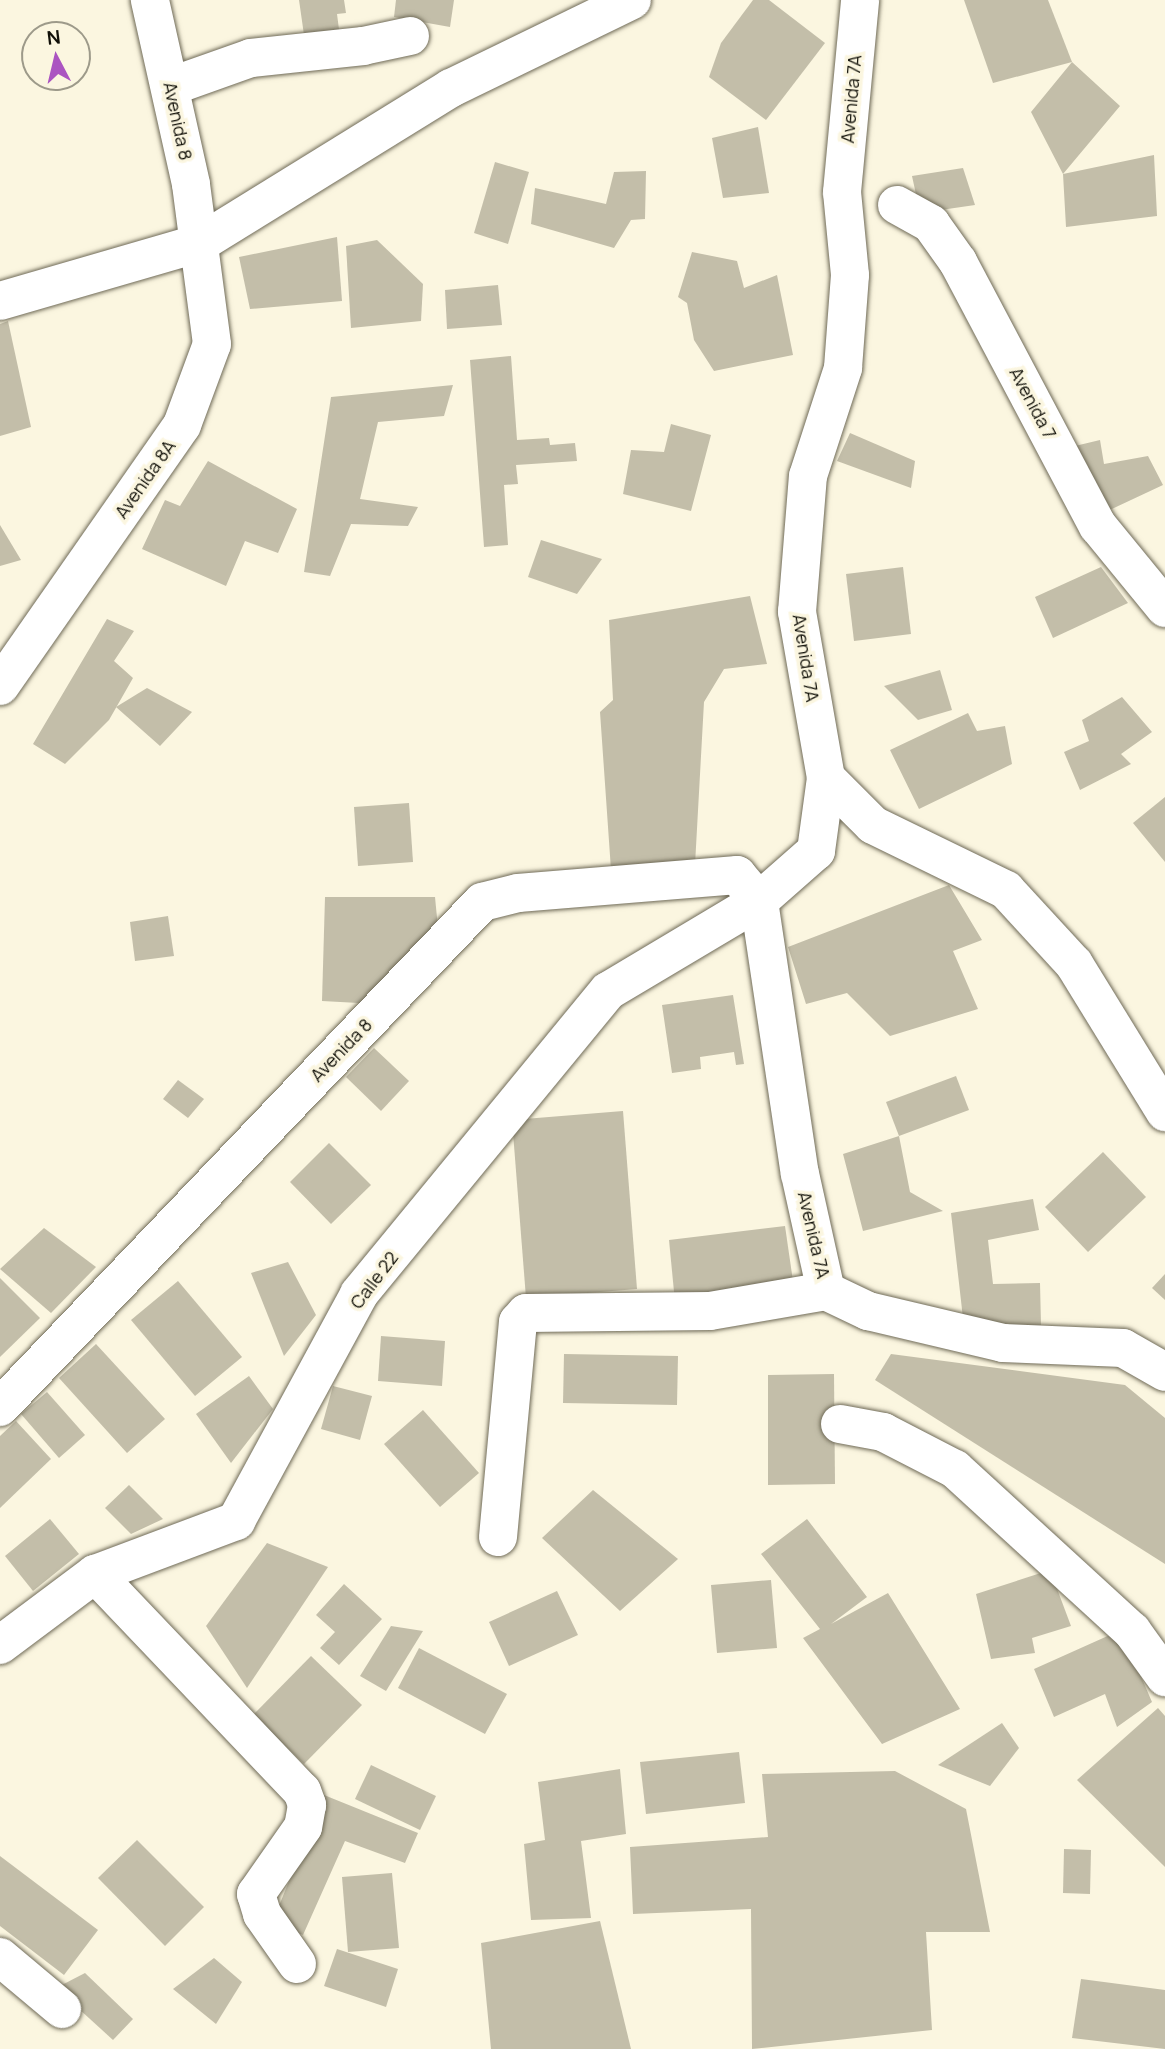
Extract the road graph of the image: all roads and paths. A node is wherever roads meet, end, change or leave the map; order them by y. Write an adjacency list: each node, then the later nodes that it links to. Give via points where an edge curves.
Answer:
1 (150, 0): 5 (street, Avenida 8)
2 (632, 0): 7 (street, via 452,88)
3 (860, 0): 11 (street, Avenida 7A, via 842,192 850,275 843,368 808,476 797,612)
4 (411, 36): 5 (street, via 251,58)
5 (172, 86): 7 (street, Avenida 8)
6 (897, 205): 9 (street, Avenida 7, via 930,224 958,262 1098,526)
7 (200, 243): 8 (street); 10 (street, Avenida 8A, via 212,344 182,425)
8 (0, 301)
9 (1165, 608)
10 (0, 686)
11 (826, 778): 12 (street, Avenida 7A, via 816,851); 13 (street, via 873,825 944,864 1006,890 1074,964)
12 (759, 901): 14 (street, Avenida 7A, via 800,1174); 16 (street, Avenida 8, via 737,875 518,893 482,902); 19 (street, Calle 22, via 608,991 359,1294 236,1521)
13 (1165, 1112)
14 (826, 1290): 15 (street, via 869,1311 1003,1343 1123,1348); 18 (street, via 710,1311 526,1313 518,1322)
15 (1165, 1371)
16 (0, 1407)
17 (840, 1424): 21 (street, via 883,1432 955,1469 1132,1631)
18 (498, 1536)
19 (95, 1574): 20 (street, Calle 22); 23 (street, via 302,1791 307,1805 303,1827 256,1894 262,1914)
20 (0, 1645)
21 (1165, 1677)
22 (0, 1957): 24 (street)
23 (297, 1964)
24 (62, 2009)

